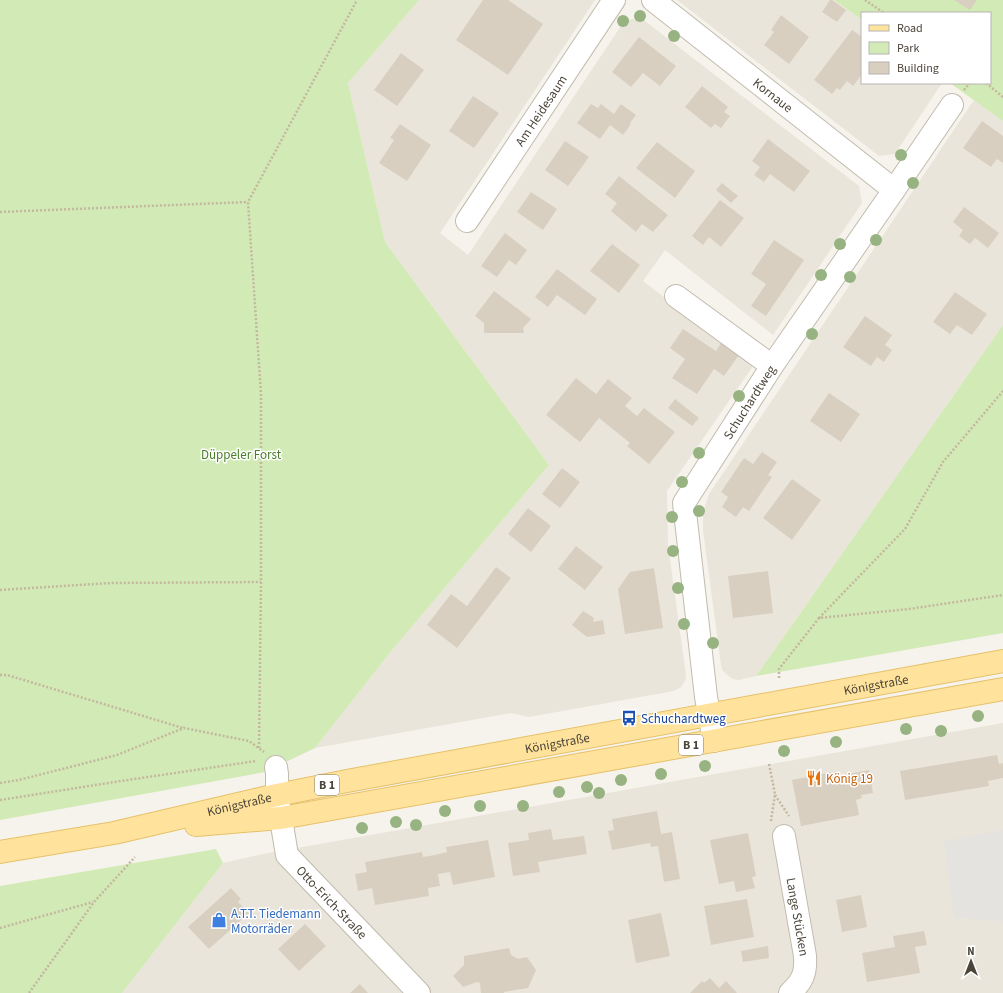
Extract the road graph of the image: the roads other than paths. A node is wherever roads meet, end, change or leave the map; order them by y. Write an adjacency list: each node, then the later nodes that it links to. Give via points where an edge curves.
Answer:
1 (614, 0): 5 (street, Am Heidesaum)
2 (653, 0): 4 (street, Kornaue)
3 (952, 106): 4 (street, Schuchardtweg)
4 (894, 190): 7 (street, Schuchardtweg)
5 (467, 221)
6 (676, 296): 7 (street)
7 (772, 366): 10 (street, Schuchardtweg, via 684,503)
8 (1003, 662): 10 (main road, Königstraße / B 1)
9 (1003, 689): 11 (main road, Königstraße / B 1)
10 (709, 716): 11 (street, Schuchardtweg); 13 (main road, Königstraße / B 1)
11 (714, 741): 14 (main road, Königstraße / B 1)
12 (273, 763): 13 (street, Otto-Erich-Straße, via 277,774)
13 (277, 795): 14 (street, Otto-Erich-Straße); 16 (main road, Königstraße / B 1)
14 (281, 818): 16 (main road, Königstraße / B 1); 18 (street, Otto-Erich-Straße, via 287,855)
15 (781, 825): 19 (street, Lange Stücken, via 806,966 799,985)
16 (114, 833): 17 (main road, Königstraße / B 1)
17 (0, 852)
18 (419, 993)
19 (790, 993)

